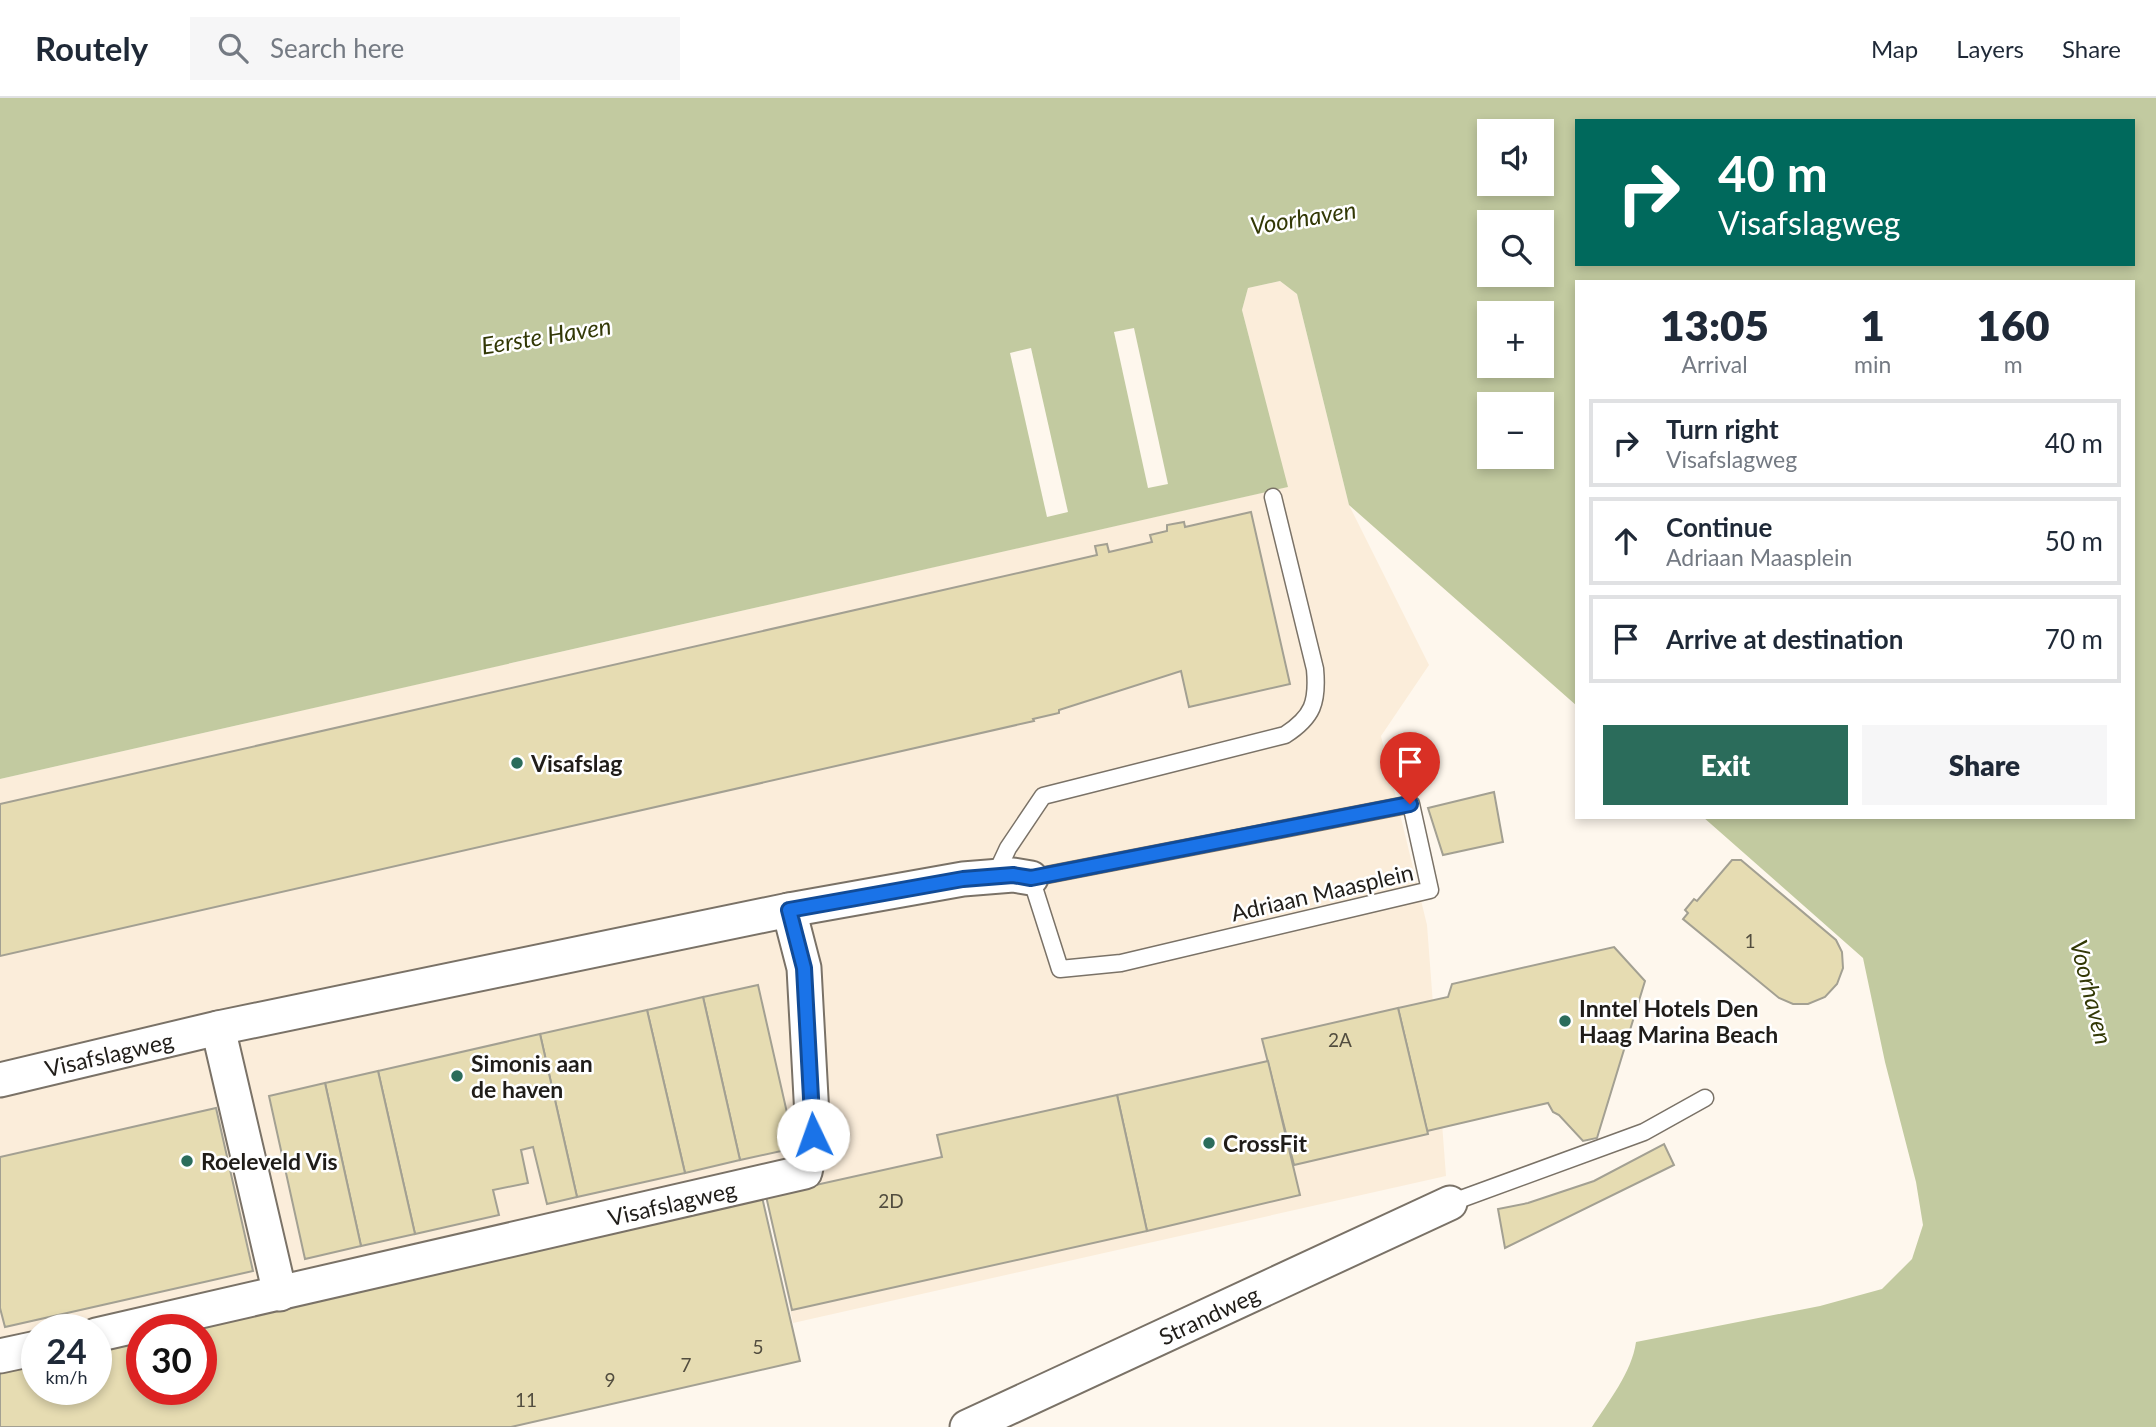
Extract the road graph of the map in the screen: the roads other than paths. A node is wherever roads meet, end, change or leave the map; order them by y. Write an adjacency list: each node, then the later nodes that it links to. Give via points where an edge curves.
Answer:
1 (1273, 497): 2 (lane, via 1315,669 1313,708 1302,724 1285,735 1043,796 1008,848)
2 (995, 877): 3 (street, Visafslagweg); 4 (street, Visafslagweg)
3 (1031, 878): 3 (lane, Adriaan Maasplein, via 1060,969 1121,963 1430,890 1410,804)
4 (789, 910): 5 (street, Visafslagweg); 9 (street, Visafslagweg, via 804,968 813,1135 805,1172)
5 (218, 1028): 6 (street, Visafslagweg); 9 (street)
6 (0, 1080)
7 (1705, 1098): 8 (lane, via 1644,1132)
8 (1450, 1203): 13 (street, Strandweg)
9 (280, 1294): 10 (street, Visafslagweg)
10 (112, 1331)
11 (21, 1351): 12 (street)
12 (0, 1356)
13 (967, 1427)

